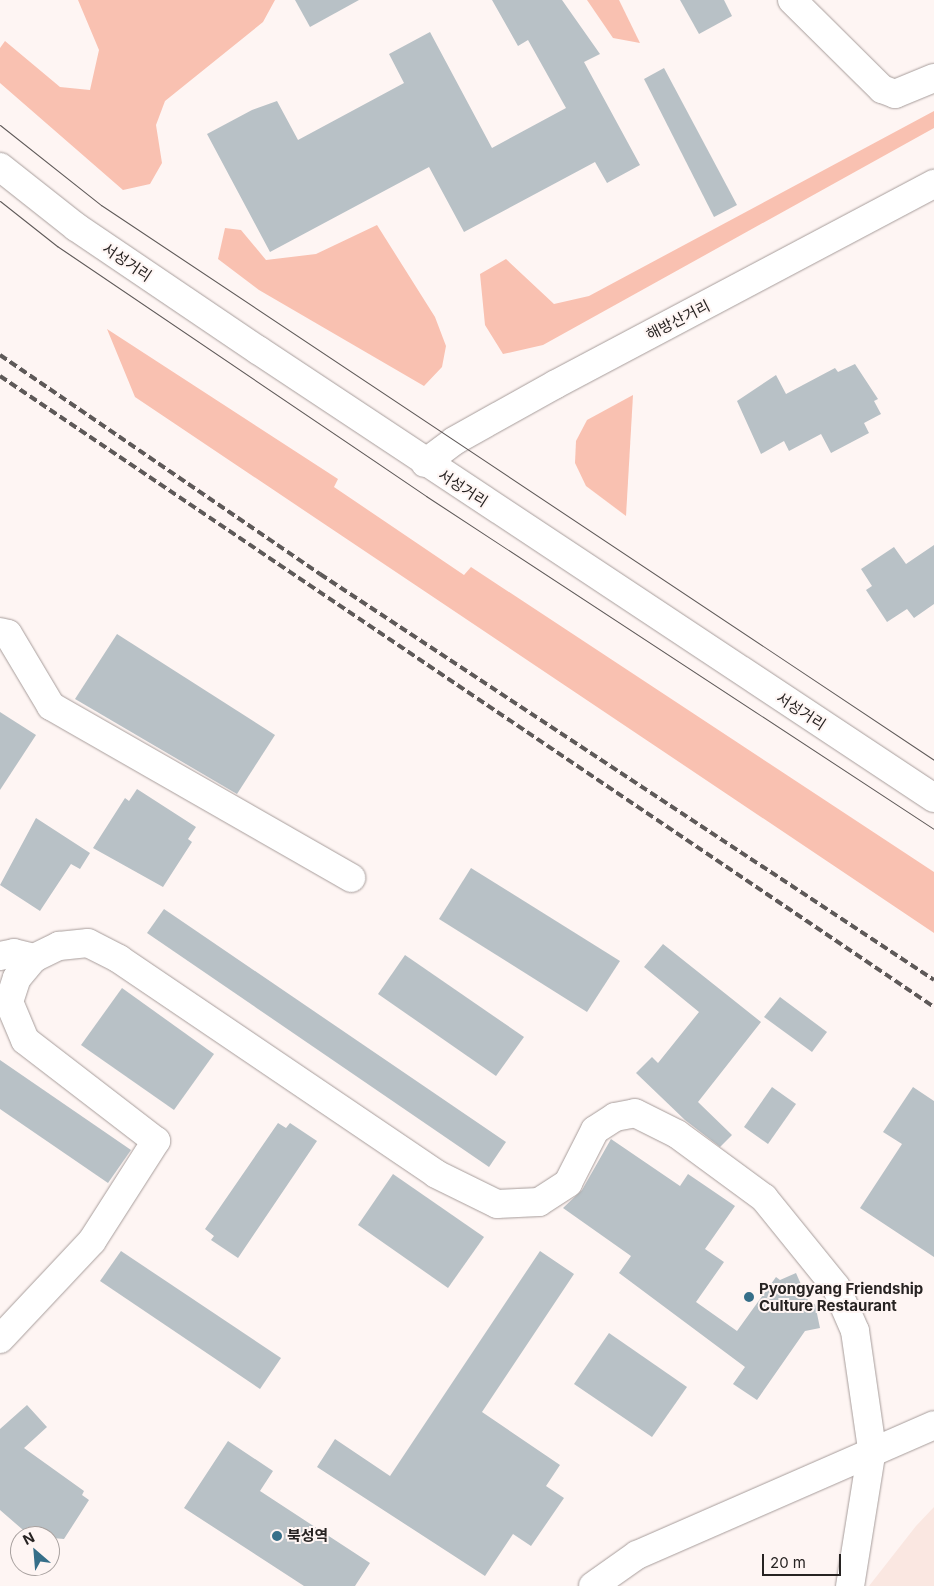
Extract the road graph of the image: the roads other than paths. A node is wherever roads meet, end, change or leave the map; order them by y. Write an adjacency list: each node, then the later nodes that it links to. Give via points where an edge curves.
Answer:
1 (792, 0): 2 (street, via 882,89 895,94)
2 (934, 78)
3 (0, 167): 5 (street, 서성거리, via 76,227)
4 (934, 184): 5 (street, 해방산거리, via 556,384 454,441)
5 (425, 463): 7 (street, 서성거리)
6 (0, 632): 8 (street, via 8,634 51,706)
7 (934, 798)
8 (351, 878)
9 (0, 956): 10 (street, via 14,953)
10 (34, 958): 11 (street, via 17,978 9,1002); 14 (street, via 59,946 88,943 112,955 436,1174 497,1204 538,1202 568,1183 596,1130 615,1117 635,1113 677,1134 764,1198 836,1287 855,1331)
11 (9, 1021): 12 (street, via 24,1040 156,1141 92,1241)
12 (0, 1340)
13 (934, 1425): 14 (street)
14 (872, 1449): 15 (street, via 637,1555); 16 (street)
15 (594, 1586)
16 (850, 1586)

